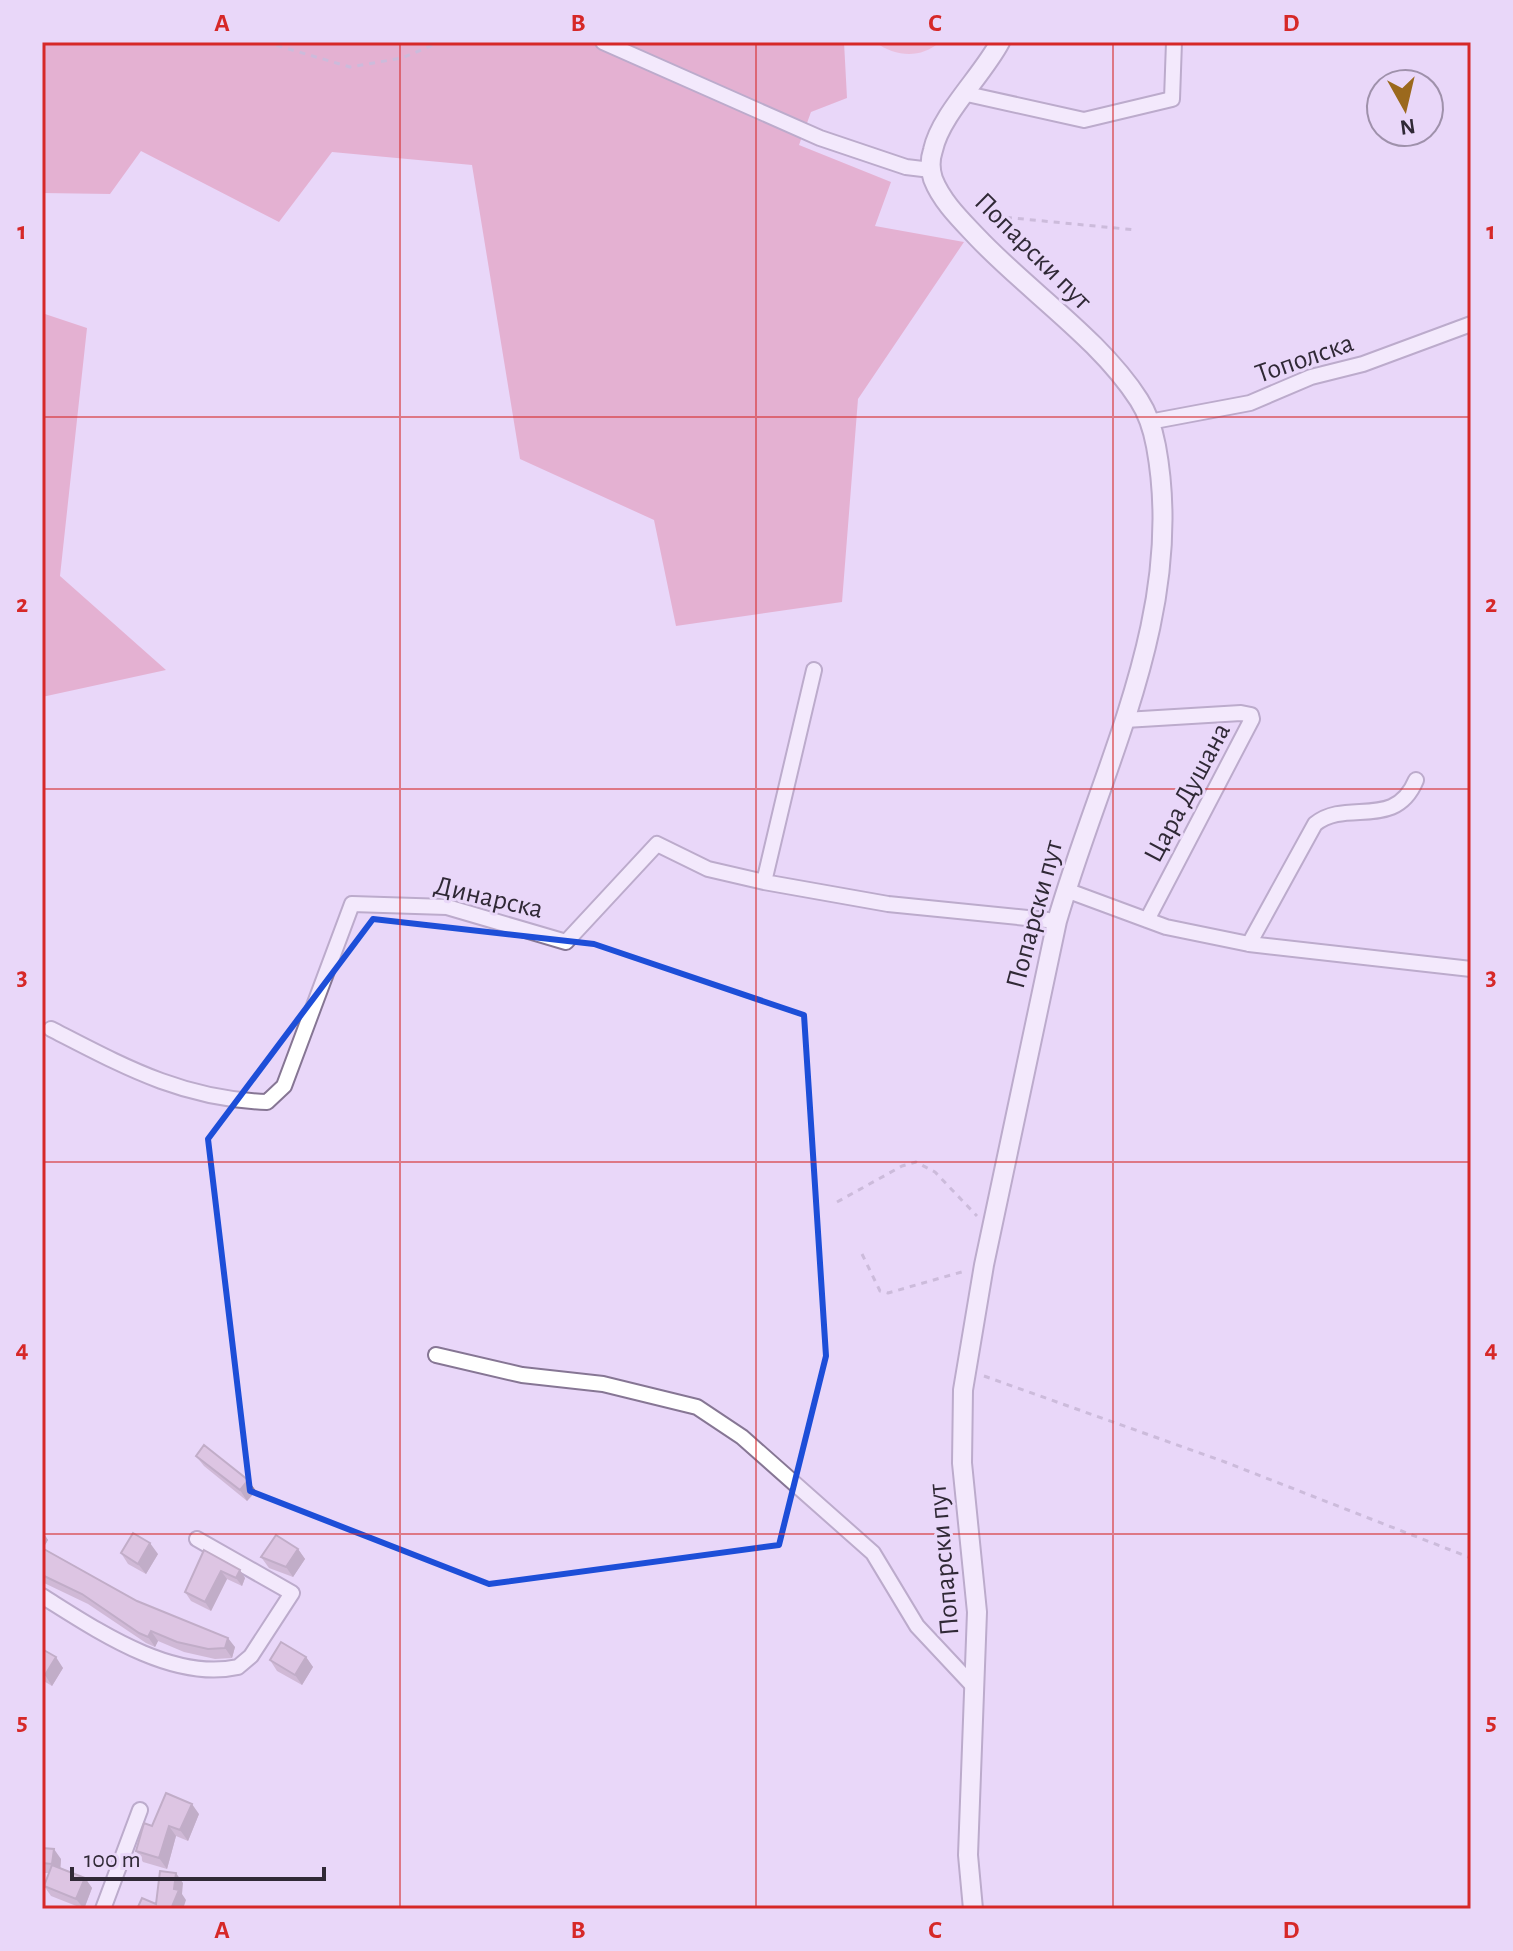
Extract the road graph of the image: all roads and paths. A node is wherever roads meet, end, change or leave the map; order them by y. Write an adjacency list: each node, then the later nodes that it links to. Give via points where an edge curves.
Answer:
1 (265, 42): 2 (path, via 350,67 402,58)
2 (440, 42)
3 (603, 42): 7 (street, via 820,138 906,167)
4 (1000, 42): 6 (street)
5 (1174, 42): 6 (street, via 1172,99 1084,120)
6 (967, 94): 7 (street, via 939,134)
7 (931, 170): 8 (street, Попарски пут)
8 (954, 211): 9 (path); 11 (street, Попарски пут, via 1117,370)
9 (1136, 230)
10 (1471, 324): 11 (street, Тополска, via 1250,403)
11 (1149, 422): 13 (street, Попарски пут, via 1162,500 1161,567)
12 (814, 670): 15 (street)
13 (1125, 720): 16 (street, Попарски пут); 17 (street, Цара Душана, via 1241,713 1252,719)
14 (1416, 780): 19 (street, via 1405,801 1391,808 1330,816 1315,824)
15 (764, 882): 18 (street, Динарска, via 888,904); 21 (street, Динарска, via 708,869 657,844 566,942 447,907 352,904 284,1086 267,1102 222,1101 144,1077)
16 (1066, 890): 17 (street); 18 (street, Попарски пут)
17 (1147, 920): 19 (street)
18 (1057, 921): 23 (street, Попарски пут)
19 (1249, 944): 20 (street)
20 (1471, 969)
21 (51, 1029)
22 (837, 1202): 23 (path, via 916,1162 935,1172)
23 (991, 1230): 25 (street, Попарски пут)
24 (862, 1254): 25 (path, via 880,1291 888,1293)
25 (984, 1265): 27 (street, Попарски пут)
26 (436, 1355): 31 (street, via 522,1375 603,1384 697,1407 742,1437 873,1553 917,1626)
27 (966, 1369): 29 (path); 31 (street, Попарски пут, via 961,1440 976,1594)
28 (197, 1539): 30 (street, via 292,1593 251,1656 231,1669 153,1657 77,1620)
29 (1471, 1558)
30 (42, 1596)
31 (976, 1689): 34 (street, Попарски пут, via 968,1855)
32 (140, 1810): 33 (street)
33 (103, 1909)
34 (973, 1909)

